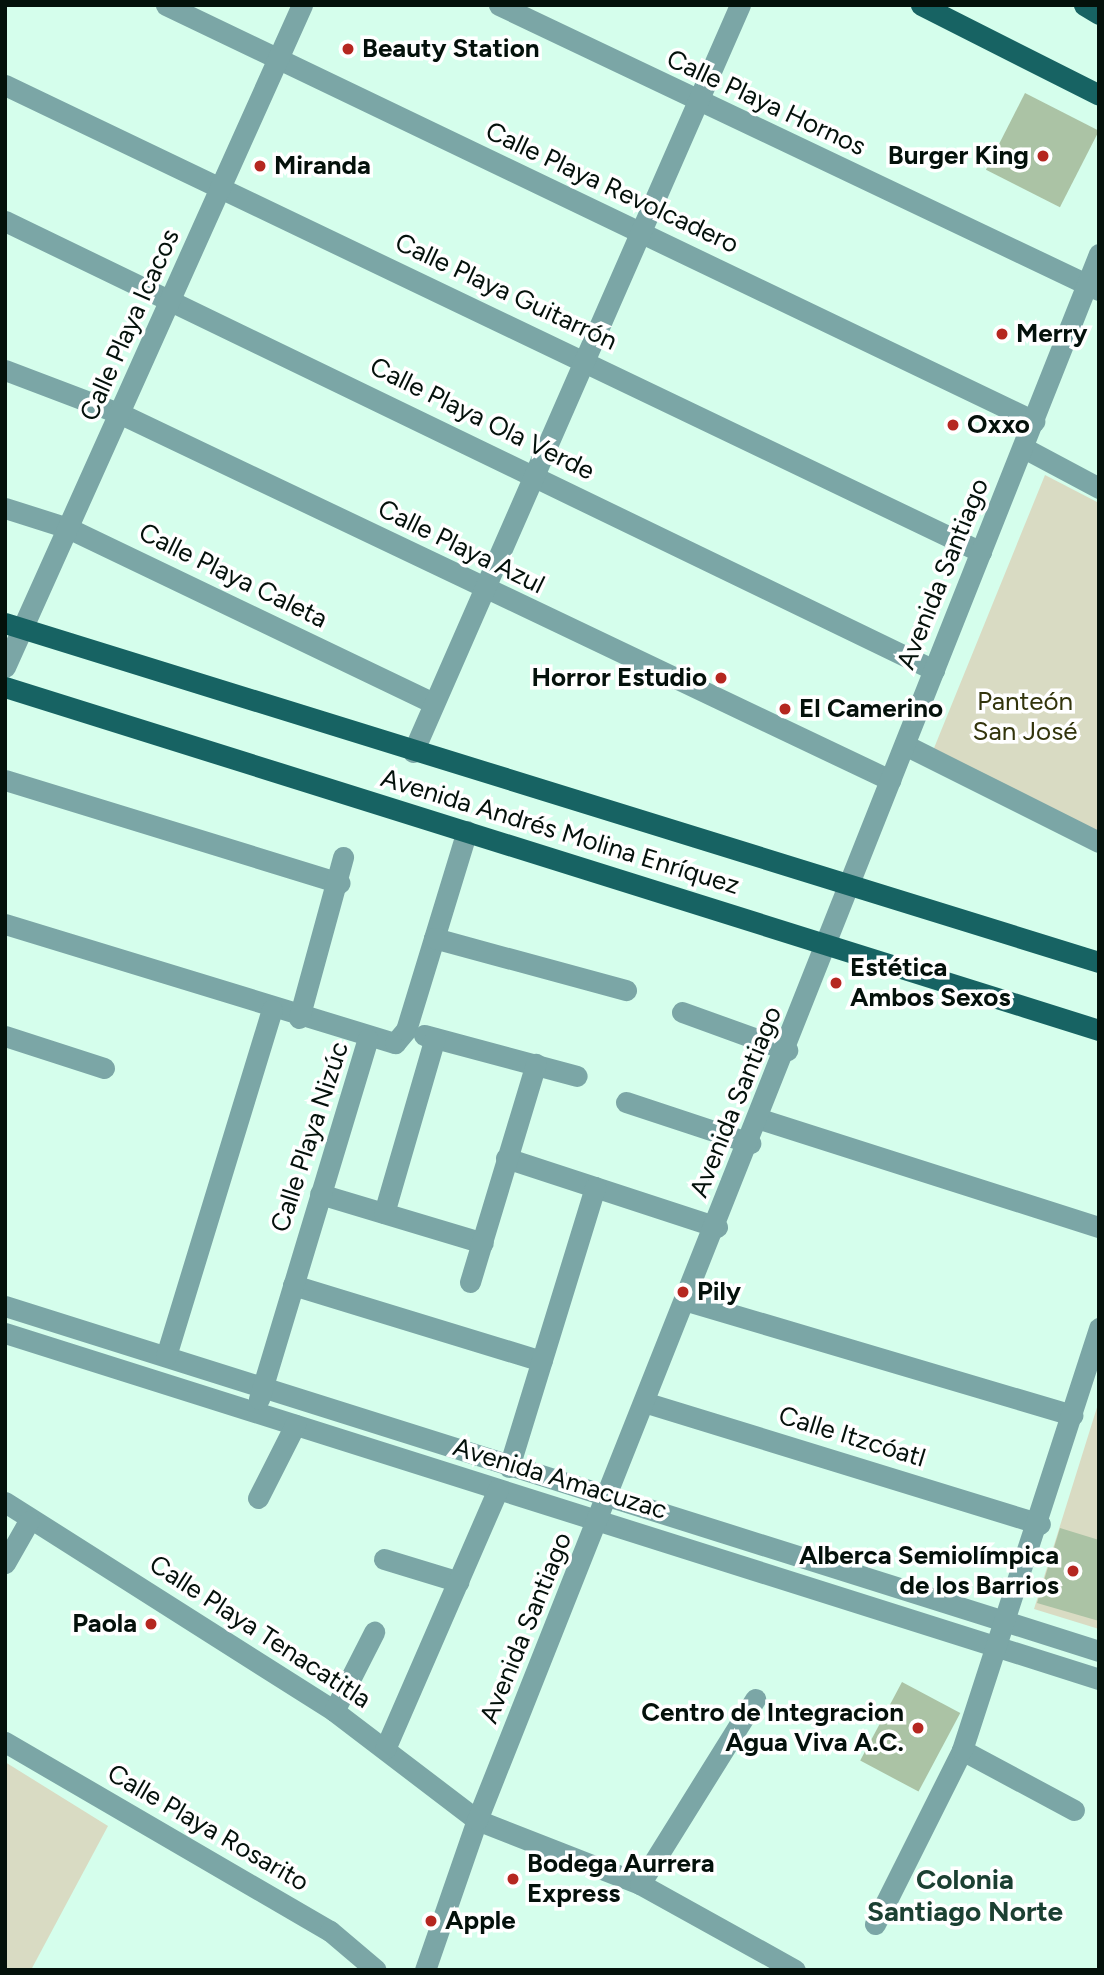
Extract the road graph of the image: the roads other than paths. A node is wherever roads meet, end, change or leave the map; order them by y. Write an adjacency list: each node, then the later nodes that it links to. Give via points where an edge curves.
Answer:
1 (166, 5): 8 (street, Calle Playa Revolcadero)
2 (302, 5): 8 (street, Calle Playa Icacos)
3 (499, 5): 11 (street, Calle Playa Hornos)
4 (740, 5): 11 (street)
5 (920, 5): 10 (main road)
6 (1084, 5): 7 (main road)
7 (1099, 14)
8 (278, 60): 12 (street, Calle Playa Icacos); 14 (street, Calle Playa Revolcadero)
9 (5, 85): 12 (street, Calle Playa Guitarrón)
10 (1099, 95)
11 (699, 103): 14 (street); 16 (street, Calle Playa Hornos)
12 (222, 189): 17 (street, Calle Playa Icacos); 18 (street, Calle Playa Guitarrón)
13 (5, 221): 17 (street, Calle Playa Ola Verde)
14 (643, 233): 18 (street); 21 (street, Calle Playa Revolcadero)
15 (1099, 254): 16 (street, Avenida Santiago)
16 (1093, 287): 21 (street, Avenida Santiago)
17 (174, 301): 20 (street, Calle Playa Icacos); 23 (street, Calle Playa Ola Verde)
18 (588, 362): 23 (street); 27 (street, Calle Playa Guitarrón)
19 (5, 370): 20 (street, Calle Playa Azul)
20 (121, 414): 26 (street, Calle Playa Icacos); 28 (street, Calle Playa Azul)
21 (1034, 421): 22 (street, Avenida Santiago)
22 (1024, 448): 24 (street); 27 (street, Avenida Santiago)
23 (535, 476): 28 (street); 31 (street, Calle Playa Ola Verde)
24 (1099, 488)
25 (5, 508): 26 (street, Calle Playa Caleta)
26 (68, 528): 29 (street, Calle Playa Icacos); 33 (street, Calle Playa Caleta)
27 (981, 552): 31 (street, Avenida Santiago)
28 (484, 590): 33 (street); 37 (street, Calle Playa Azul)
29 (14, 625): 30 (street, Calle Playa Icacos); 35 (main road, Avenida Andrés Molina Enríquez)
30 (5, 667)
31 (934, 670): 34 (street, Avenida Santiago)
32 (5, 687): 38 (main road, Avenida Andrés Molina Enríquez)
33 (433, 703): 35 (street)
34 (905, 745): 37 (street, Avenida Santiago); 39 (street)
35 (413, 752): 42 (main road, Avenida Andrés Molina Enríquez)
36 (5, 780): 41 (street)
37 (890, 780): 42 (street, Avenida Santiago)
38 (467, 831): 44 (street); 45 (main road, Avenida Andrés Molina Enríquez)
39 (1099, 842)
40 (343, 856): 41 (street)
41 (338, 883): 50 (street)
42 (852, 884): 45 (street, Avenida Santiago); 46 (main road, Avenida Andrés Molina Enríquez)
43 (5, 924): 48 (street)
44 (434, 938): 47 (street); 51 (street)
45 (828, 945): 52 (main road, Avenida Andrés Molina Enríquez); 56 (street, Avenida Santiago)
46 (1099, 962)
47 (626, 990)
48 (272, 1010): 50 (street); 76 (street)
49 (682, 1012): 56 (street)
50 (299, 1018): 55 (street)
51 (406, 1030): 54 (street); 55 (street, Calle Playa Nizúc, via 396,1043)
52 (1099, 1030)
53 (5, 1036): 58 (street)
54 (435, 1038): 57 (street); 66 (street)
55 (368, 1039): 65 (street, Calle Playa Nizúc)
56 (787, 1050): 61 (street, Avenida Santiago)
57 (536, 1064): 59 (street); 63 (street)
58 (104, 1068)
59 (577, 1076)
60 (626, 1102): 62 (street)
61 (760, 1119): 62 (street, Avenida Santiago); 68 (street)
62 (750, 1143): 67 (street, Avenida Santiago)
63 (506, 1158): 64 (street); 69 (street)
64 (595, 1187): 67 (street); 77 (street)
65 (320, 1194): 66 (street); 71 (street, Calle Playa Nizúc)
66 (384, 1213): 69 (street)
67 (717, 1227): 72 (street, Avenida Santiago)
68 (1099, 1227)
69 (483, 1243): 70 (street)
70 (470, 1282)
71 (293, 1285): 77 (street); 78 (street, Calle Playa Nizúc)
72 (687, 1301): 79 (street, Avenida Santiago); 81 (street)
73 (5, 1306): 76 (street, Avenida Amacuzac)
74 (5, 1333): 80 (street, Avenida Amacuzac)
75 (1097, 1338): 81 (street)
76 (166, 1356): 78 (street, Avenida Amacuzac)
77 (542, 1361): 83 (street)
78 (263, 1385): 80 (street, Calle Playa Nizúc); 83 (street, Avenida Amacuzac)
79 (647, 1403): 85 (street, Avenida Santiago); 90 (street, Calle Itzcóatl)
80 (255, 1412): 82 (street, Avenida Amacuzac)
81 (1072, 1415): 90 (street)
82 (295, 1425): 84 (street, Avenida Amacuzac); 86 (street)
83 (509, 1466): 85 (street, Avenida Amacuzac)
84 (498, 1489): 89 (street, Avenida Amacuzac); 93 (street)
85 (610, 1497): 89 (street, Avenida Santiago); 94 (street, Avenida Amacuzac)
86 (258, 1498)
87 (5, 1502): 88 (street, Calle Playa Tenacatitla)
88 (29, 1521): 92 (street); 100 (street, Calle Playa Tenacatitla)
89 (600, 1521): 96 (street, Avenida Amacuzac); 105 (street, Avenida Santiago)
90 (1040, 1524): 94 (street)
91 (384, 1559): 93 (street)
92 (5, 1563)
93 (459, 1582): 102 (street)
94 (1006, 1623): 96 (street); 97 (street, Avenida Amacuzac)
95 (374, 1632): 100 (street)
96 (998, 1648): 98 (street, Avenida Amacuzac); 103 (street)
97 (1099, 1651)
98 (1099, 1679)
99 (755, 1699): 106 (street)
100 (334, 1712): 102 (street, Calle Playa Tenacatitla)
101 (5, 1742): 108 (street, Calle Playa Rosarito, via 330,1931)
102 (385, 1749): 105 (street, Calle Playa Tenacatitla)
103 (962, 1750): 104 (street); 107 (street)
104 (1074, 1810)
105 (477, 1819): 106 (street, Calle Playa Tenacatitla); 109 (street, Avenida Santiago)
106 (640, 1884): 110 (street, Calle Playa Tenacatitla)
107 (875, 1924)
108 (376, 1970)
109 (425, 1970)
110 (796, 1970)

